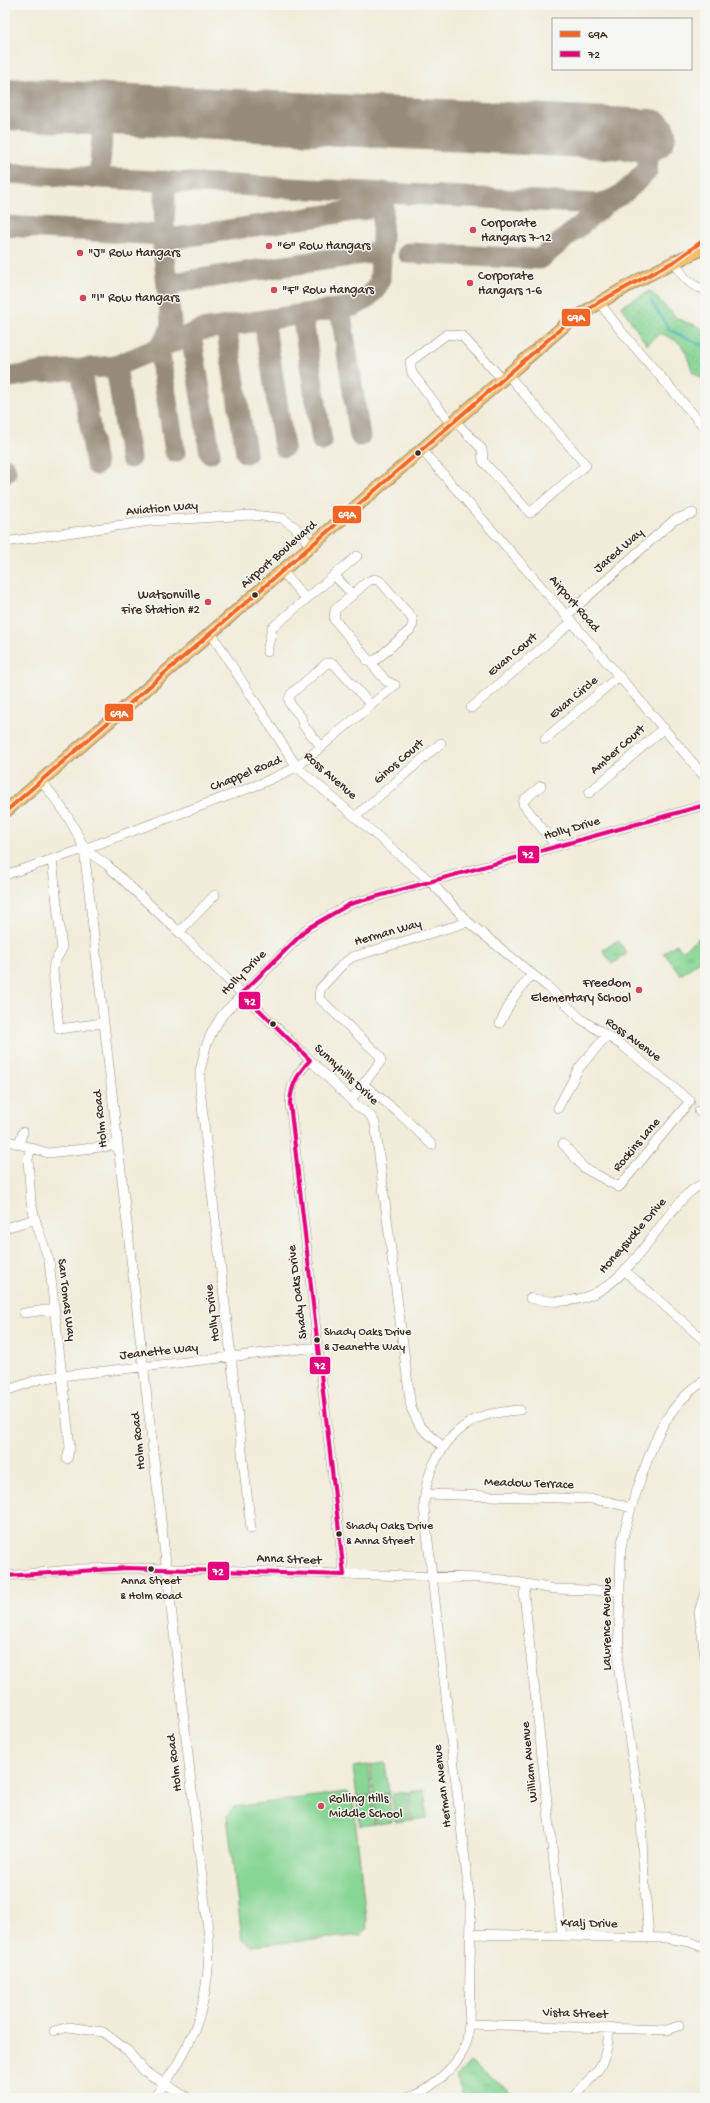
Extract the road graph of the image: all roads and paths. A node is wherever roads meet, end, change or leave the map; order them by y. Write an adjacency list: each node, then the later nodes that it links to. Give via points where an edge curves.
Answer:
1 (705, 239): 3 (main road, Airport Boulevard)
2 (705, 248): 3 (main road, Airport Boulevard)
3 (675, 261): 4 (street, via 682,275 691,284); 5 (main road, Airport Boulevard)
4 (705, 289)
5 (599, 302): 6 (main road, Airport Boulevard, via 565,325); 8 (street, via 621,332)
6 (505, 378): 7 (main road, Airport Boulevard); 7 (street, via 462,336 447,334 410,362 412,373); 7 (street, via 586,465 530,513 483,461 482,449)
7 (453, 423): 9 (main road, Airport Boulevard)
8 (705, 428)
9 (422, 450): 12 (main road, Airport Boulevard); 18 (street, Airport Road)
10 (693, 513): 18 (street, Jared Way, via 674,520)
11 (5, 542): 12 (street, Aviation Way, via 150,521 251,515 282,518 295,527)
12 (310, 546): 14 (main road, Airport Boulevard)
13 (357, 556): 15 (street)
14 (282, 571): 17 (street); 19 (main road, Airport Boulevard)
15 (334, 575): 16 (street); 17 (street)
16 (353, 595): 21 (street, via 336,610 334,619); 21 (street, via 368,581 378,580 413,621 410,630 376,660)
17 (306, 599): 20 (street, via 272,628)
18 (569, 619): 22 (street, Airport Road); 24 (street, Evan Court)
19 (210, 633): 29 (street, Ross Avenue); 31 (main road, Airport Boulevard)
20 (266, 652)
21 (367, 660): 23 (street, Chappel Road, via 386,681 395,685)
22 (619, 676): 25 (street, Airport Road); 26 (street, Evan Circle)
23 (371, 705): 28 (street, Chappel Road); 28 (street, via 334,664 327,663 291,694 289,699 301,717 303,725)
24 (471, 708)
25 (664, 728): 30 (street, Airport Road); 33 (street, Amber Court)
26 (545, 739)
27 (441, 743): 36 (street, Ginos Court)
28 (322, 747): 29 (street, Chappel Road)
29 (296, 767): 36 (street, Ross Avenue); 38 (street, Chappel Road, via 260,784)
30 (705, 777)
31 (41, 781): 35 (main road, Airport Boulevard); 38 (street, Holm Road, via 67,814 77,830)
32 (541, 786): 37 (street, via 524,800 523,804)
33 (589, 793)
34 (705, 805): 37 (street, Holly Drive)
35 (5, 812)
36 (356, 816): 41 (street, Ross Avenue)
37 (556, 846): 41 (street, Holly Drive)
38 (84, 849): 39 (street, Chappel Road); 44 (street, Sunnyhills Drive, via 107,865); 47 (street, Holm Road)
39 (52, 860): 40 (street, Chappel Road); 47 (street, via 62,949 54,963 53,971 59,1029)
40 (5, 875)
41 (430, 881): 43 (street, Ross Avenue); 46 (street, Holly Drive, via 350,904 328,915 308,928)
42 (215, 895): 44 (street)
43 (468, 922): 45 (street, Ross Avenue); 51 (street, Herman Way, via 352,956 320,989 319,998 380,1056 381,1061)
44 (180, 932): 46 (street, Sunnyhills Drive)
45 (532, 974): 48 (street, via 513,998); 49 (street, Ross Avenue, via 581,1019)
46 (242, 993): 50 (street, Sunnyhills Drive); 71 (street, Holly Drive, via 213,1030 204,1054 200,1080)
47 (104, 1023): 58 (street, Holm Road)
48 (500, 1023)
49 (607, 1035): 53 (street, Ross Avenue); 54 (street, via 579,1068)
50 (310, 1060): 52 (street, Sunnyhills Drive); 70 (street, Shady Oaks Drive, via 294,1079 290,1103)
51 (364, 1086): 52 (street, Herman Way); 60 (street, via 398,1112)
52 (351, 1100): 77 (street, Sunnyhills Drive, via 370,1115 377,1126 411,1408 420,1426)
53 (690, 1101): 59 (street, Rockins Lane, via 619,1187 584,1168)
54 (558, 1108)
55 (23, 1132): 57 (street)
56 (5, 1140): 57 (street)
57 (19, 1143): 61 (street)
58 (117, 1143): 61 (street, via 48,1153); 72 (street, Holm Road)
59 (563, 1144)
60 (432, 1145)
61 (31, 1147): 63 (street, San Tomas Way, via 28,1159)
62 (705, 1183): 65 (street, Honeysuckle Drive, via 686,1195)
63 (34, 1218): 64 (street); 67 (street, San Tomas Way, via 49,1261)
64 (5, 1228)
65 (624, 1271): 66 (street, Honeysuckle Drive, via 605,1288 583,1298 557,1302); 69 (street)
66 (530, 1298)
67 (54, 1309): 68 (street); 73 (street, San Tomas Way)
68 (24, 1312)
69 (705, 1341)
70 (318, 1347): 71 (street, Jeanette Way); 83 (street, Shady Oaks Drive)
71 (231, 1357): 72 (street, Jeanette Way); 81 (street, Holly Drive)
72 (144, 1367): 73 (street, Jeanette Way); 82 (street, Holm Road)
73 (62, 1376): 75 (street, Jeanette Way, via 40,1379); 78 (street, San Tomas Way, via 70,1446)
74 (705, 1380): 80 (street, Lawrence Avenue, via 681,1400 660,1427)
75 (5, 1391)
76 (520, 1410): 77 (street, Herman Avenue, via 492,1414 476,1420 458,1431)
77 (443, 1447): 79 (street, Herman Avenue, via 430,1470)
78 (67, 1459)
79 (425, 1494): 80 (street, Meadow Terrace, via 592,1499); 85 (street, Herman Avenue, via 424,1507)
80 (631, 1508): 87 (street, Lawrence Avenue, via 623,1539)
81 (250, 1529)
82 (166, 1569): 83 (street, Anna Street); 84 (street, Anna Street, via 98,1568); 98 (street, Holm Road, via 209,1938 209,1969 204,2005 188,2048)
83 (344, 1575): 85 (street, Anna Street)
84 (5, 1576)
85 (433, 1577): 86 (street, Anna Street, via 491,1579); 90 (street, Herman Avenue, via 470,1903)
86 (527, 1585): 87 (street, Anna Street, via 554,1589); 91 (street, William Avenue, via 524,1594)
87 (620, 1591): 92 (street, Lawrence Avenue, via 619,1674 641,1810)
88 (705, 1592): 89 (street, via 699,1612)
89 (705, 1656)
90 (470, 1934): 91 (street, Kralj Drive); 94 (street, Herman Avenue)
91 (562, 1936): 92 (street, Kralj Drive)
92 (649, 1938): 93 (street, Kralj Drive, via 684,1940)
93 (705, 1948)
94 (469, 2024): 96 (street, Vista Street); 101 (street, Herman Avenue, via 467,2042 458,2059 428,2088)
95 (680, 2026): 96 (street, Vista Street, via 667,2030)
96 (608, 2028): 102 (street, via 608,2050 602,2065)
97 (54, 2031): 98 (street, via 68,2027 103,2032 128,2051 144,2071)
98 (165, 2085): 99 (street, Holm Road); 100 (street)
99 (154, 2098)
100 (188, 2098)
101 (407, 2098)
102 (572, 2098)

